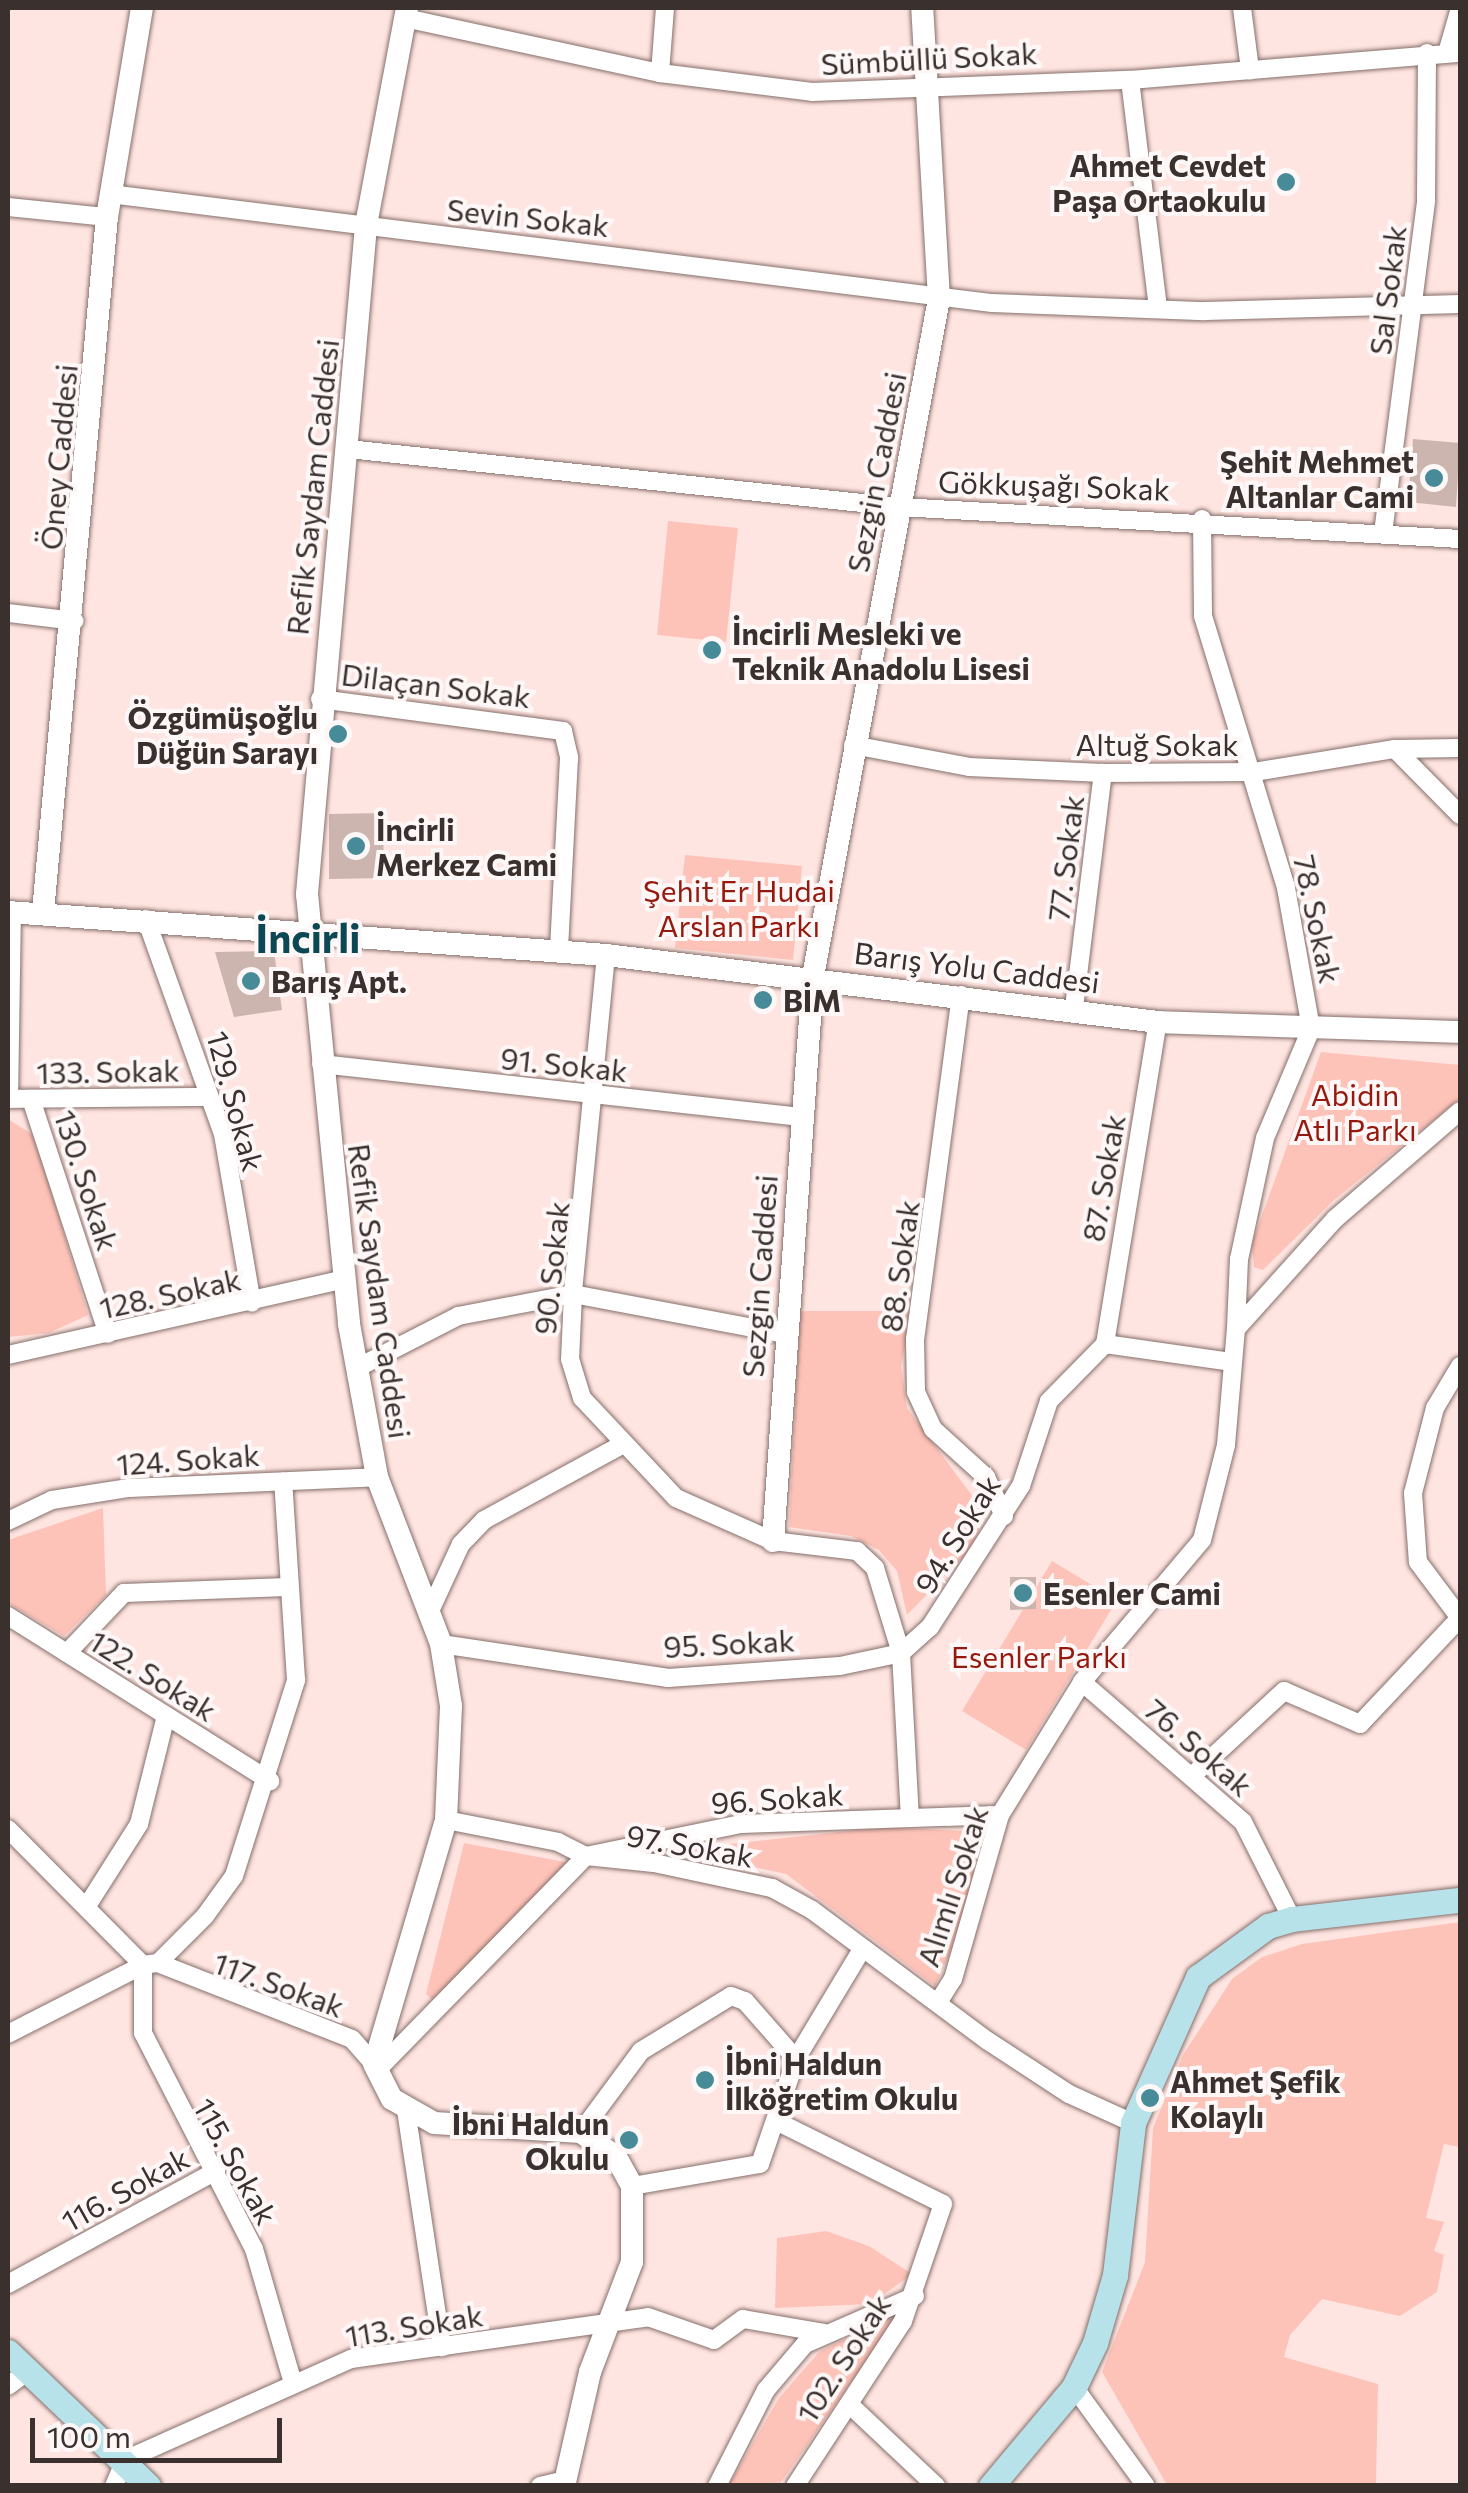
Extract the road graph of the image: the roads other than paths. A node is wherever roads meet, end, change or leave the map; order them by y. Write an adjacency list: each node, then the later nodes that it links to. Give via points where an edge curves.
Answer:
1 (142, 8): 15 (street, Öney Caddesi)
2 (665, 8): 10 (street)
3 (922, 8): 12 (street, Sezgin Caddesi)
4 (1242, 8): 9 (street)
5 (1460, 8): 7 (street)
6 (406, 13): 10 (street, Sümbüllü Sokak); 17 (street, Refik Saydam Caddesi)
7 (1454, 53): 8 (street, Sümbüllü Sokak)
8 (1427, 54): 9 (street, Sümbüllü Sokak); 14 (street, Sal Sokak)
9 (1250, 70): 11 (street, Sümbüllü Sokak)
10 (660, 73): 12 (street, Sümbüllü Sokak, via 812,92)
11 (1130, 80): 12 (street, Sümbüllü Sokak); 21 (street)
12 (924, 84): 18 (street, Sezgin Caddesi)
13 (1405, 94): 14 (street)
14 (1424, 94): 19 (street, Sal Sokak, via 1426,200)
15 (108, 205): 16 (street, Sevin Sokak); 17 (street, Sevin Sokak); 28 (street, Öney Caddesi)
16 (8, 208)
17 (366, 226): 18 (street, Sevin Sokak); 22 (street, Refik Saydam Caddesi)
18 (939, 298): 21 (street, Sevin Sokak); 23 (street, Sezgin Caddesi)
19 (1415, 303): 20 (street, Sevin Sokak); 21 (street, Sevin Sokak); 25 (street, Sal Sokak)
20 (1460, 304)
21 (1158, 308)
22 (348, 448): 23 (street, Gökkuşağı Sokak); 29 (street, Refik Saydam Caddesi)
23 (900, 507): 24 (street, Gökkuşağı Sokak); 30 (street, Sezgin Caddesi)
24 (1202, 519): 25 (street, Gökkuşağı Sokak); 33 (street, 78. Sokak, via 1204,616)
25 (1382, 533): 26 (street, Gökkuşağı Sokak)
26 (1460, 540)
27 (8, 613): 28 (street)
28 (75, 621): 37 (street, Öney Caddesi)
29 (320, 699): 39 (street, Refik Saydam Caddesi); 40 (street, Dilaçan Sokak, via 564,730 569,758)
30 (853, 745): 34 (street, Altuğ Sokak, via 970,768); 42 (street, Sezgin Caddesi)
31 (1460, 748): 32 (street, Altuğ Sokak)
32 (1395, 749): 33 (street, Altuğ Sokak); 35 (street)
33 (1254, 772): 34 (street, Altuğ Sokak); 46 (street, 78. Sokak, via 1286,888)
34 (1103, 773): 44 (street, 77. Sokak)
35 (1460, 814)
36 (10, 912): 37 (street, Barış Yolu Caddesi); 52 (street)
37 (43, 912): 38 (street, Barış Yolu Caddesi)
38 (146, 918): 39 (street, Barış Yolu Caddesi); 50 (street, 129. Sokak)
39 (307, 930): 40 (street, Barış Yolu Caddesi); 48 (street, Refik Saydam Caddesi)
40 (559, 951): 41 (street, Barış Yolu Caddesi)
41 (606, 955): 42 (street, Barış Yolu Caddesi); 49 (street, 90. Sokak)
42 (813, 976): 43 (street, Barış Yolu Caddesi); 54 (street, Sezgin Caddesi)
43 (961, 995): 44 (street, Barış Yolu Caddesi); 69 (street, 88. Sokak, via 915,1339 916,1392 933,1429 986,1477)
44 (1074, 1008): 45 (street, Barış Yolu Caddesi)
45 (1158, 1022): 46 (street, Barış Yolu Caddesi); 61 (street, 87. Sokak)
46 (1312, 1030): 47 (street, Barış Yolu Caddesi); 58 (street, 78. Sokak, via 1265,1138 1239,1259)
47 (1460, 1032)
48 (321, 1064): 49 (street, 91. Sokak); 55 (street, Refik Saydam Caddesi)
49 (598, 1095): 54 (street, 91. Sokak); 56 (street, 90. Sokak)
50 (209, 1097): 51 (street, 133. Sokak); 57 (street, 129. Sokak)
51 (32, 1099): 52 (street, 133. Sokak); 59 (street, 130. Sokak)
52 (8, 1100)
53 (1460, 1111): 58 (street, via 1335,1219)
54 (801, 1117): 60 (street, Sezgin Caddesi)
55 (344, 1279): 57 (street, 128. Sokak); 65 (street, Refik Saydam Caddesi)
56 (573, 1294): 60 (street); 65 (street, via 458,1316); 66 (street, 90. Sokak, via 570,1359 582,1398)
57 (252, 1304): 59 (street, 128. Sokak)
58 (1236, 1329): 63 (street, Alımlı Sokak)
59 (108, 1334): 62 (street, 128. Sokak)
60 (784, 1334): 71 (street, Sezgin Caddesi)
61 (1105, 1344): 63 (street); 69 (street, 94. Sokak, via 1050,1401)
62 (8, 1355)
63 (1230, 1362): 79 (street, Alımlı Sokak, via 1226,1445 1202,1540)
64 (1460, 1366): 75 (street, via 1435,1408 1413,1493 1418,1562)
65 (357, 1368): 67 (street, Refik Saydam Caddesi)
66 (620, 1446): 71 (street, 90. Sokak, via 676,1498); 73 (street, via 484,1520 462,1544)
67 (376, 1477): 68 (street, 124. Sokak); 73 (street, Refik Saydam Caddesi)
68 (283, 1481): 70 (street, 124. Sokak, via 93,1494 52,1500); 72 (street)
69 (1004, 1516): 78 (street, 94. Sokak, via 930,1627)
70 (8, 1521)
71 (773, 1541): 78 (street, 90. Sokak, via 857,1551 875,1568)
72 (287, 1587): 77 (street, via 124,1593); 82 (street, via 296,1680)
73 (430, 1611): 76 (street, Refik Saydam Caddesi)
74 (8, 1616): 77 (street, 122. Sokak)
75 (1460, 1618): 81 (street, via 1360,1724 1284,1691)
76 (441, 1644): 78 (street, 95. Sokak, via 668,1678 840,1666); 85 (street, Refik Saydam Caddesi, via 451,1706)
77 (67, 1653): 80 (street, 122. Sokak)
78 (901, 1653): 84 (street, 90. Sokak)
79 (1082, 1682): 81 (street, 76. Sokak); 83 (street, Alımlı Sokak)
80 (166, 1716): 82 (street, 122. Sokak); 89 (street, via 139,1824)
81 (1194, 1775): 90 (street, 76. Sokak, via 1243,1822)
82 (270, 1781): 92 (street, via 234,1876)
83 (1000, 1815): 84 (street, 96. Sokak); 93 (street, Alımlı Sokak, via 953,1980)
84 (910, 1818): 87 (street, 96. Sokak, via 741,1824)
85 (446, 1820): 87 (street, via 558,1842); 96 (street, Refik Saydam Caddesi)
86 (8, 1828): 89 (street)
87 (586, 1856): 91 (street, 97. Sokak, via 772,1888); 96 (street, 97. Sokak, via 389,2058)
88 (1460, 1900): 90 (main road)
89 (87, 1906): 92 (street)
90 (1292, 1919): 99 (main road, via 1268,1926 1198,1977)
91 (862, 1949): 93 (street, 97. Sokak); 95 (street)
92 (151, 1964): 94 (street); 96 (street, 117. Sokak, via 352,2040); 101 (street, 115. Sokak, via 143,2033 170,2098)
93 (939, 2001): 99 (street, 97. Sokak, via 1069,2094)
94 (8, 2034)
95 (796, 2060): 98 (street); 100 (street, via 745,2001 731,1996 641,2052)
96 (374, 2064): 97 (street)
97 (406, 2110): 100 (street, via 434,2123); 107 (street)
98 (778, 2122): 102 (street, via 760,2164); 104 (street, 102. Sokak, via 943,2204)
99 (1133, 2123): 111 (main road, via 1115,2276)
100 (581, 2132): 102 (street, via 616,2157)
101 (216, 2170): 103 (street, 116. Sokak); 110 (street, 115. Sokak, via 254,2249)
102 (632, 2186): 105 (street, via 632,2262)
103 (8, 2284)
104 (915, 2296): 106 (street); 112 (street, 102. Sokak)
105 (612, 2324): 106 (street, 113. Sokak, via 648,2317 714,2340 743,2319); 107 (street, 113. Sokak); 114 (street, via 590,2372)
106 (824, 2334): 118 (street, via 766,2390)
107 (442, 2347): 110 (street, 113. Sokak, via 351,2359)
108 (8, 2352): 109 (main road)
109 (18, 2379): 113 (main road)
110 (293, 2383): 113 (street, 113. Sokak)
111 (1074, 2387): 121 (main road); 122 (street)
112 (848, 2404): 119 (street, 102. Sokak); 120 (street)
113 (125, 2460): 115 (street); 116 (main road)
114 (564, 2483): 117 (street)
115 (114, 2486)
116 (148, 2486)
117 (540, 2486)
118 (717, 2486)
119 (795, 2486)
120 (936, 2486)
121 (991, 2486)
122 (1146, 2486)

